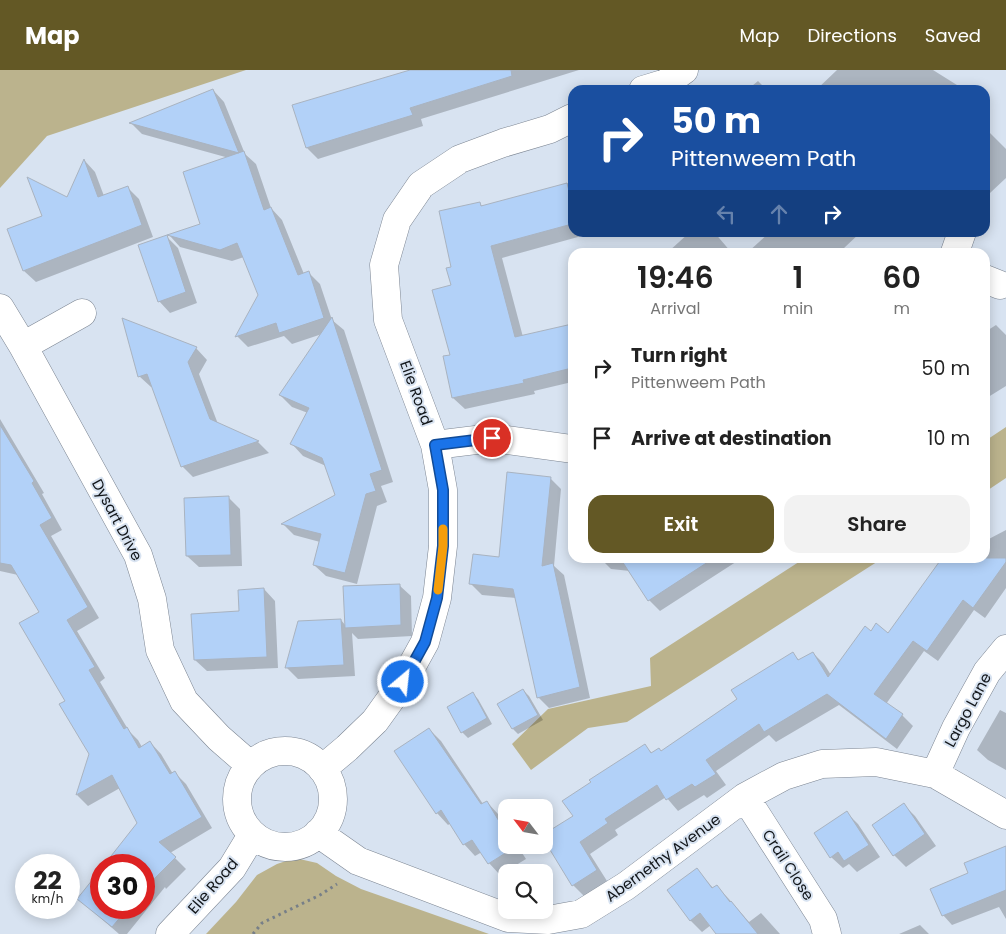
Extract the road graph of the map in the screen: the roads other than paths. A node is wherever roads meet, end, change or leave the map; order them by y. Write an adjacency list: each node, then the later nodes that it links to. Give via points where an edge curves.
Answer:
1 (684, 70): 2 (street)
2 (660, 85)
3 (568, 120): 7 (street, Elie Road, via 460,159 422,185 397,220 384,265 388,320)
4 (0, 308): 6 (street, Dysart Drive)
5 (82, 313): 6 (street)
6 (22, 346): 10 (street, Dysart Drive, via 138,555 152,599 160,650 184,701)
7 (435, 445): 8 (street, via 492,438); 11 (street, Elie Road, via 443,490 443,546 437,598 425,642 403,682 375,721)
8 (568, 448)
9 (1006, 649): 12 (street, Largo Lane, via 987,672)
10 (250, 765): 11 (street, via 263,755 279,751 296,752 312,758); 16 (street, via 237,789 236,806)
11 (322, 769): 15 (street, via 333,794 332,811)
12 (935, 774): 13 (street, Abernethy Avenue, via 876,762 822,764 784,776); 14 (street, Abernethy Avenue)
13 (745, 798): 15 (street, Abernethy Avenue, via 626,886 581,914 548,920 508,918 358,861); 18 (street, Crail Close, via 823,920)
14 (1006, 815)
15 (318, 833): 16 (street, via 297,846 280,847 264,843)
16 (252, 835): 17 (street, Elie Road, via 232,868)
17 (170, 934)
18 (827, 934)

